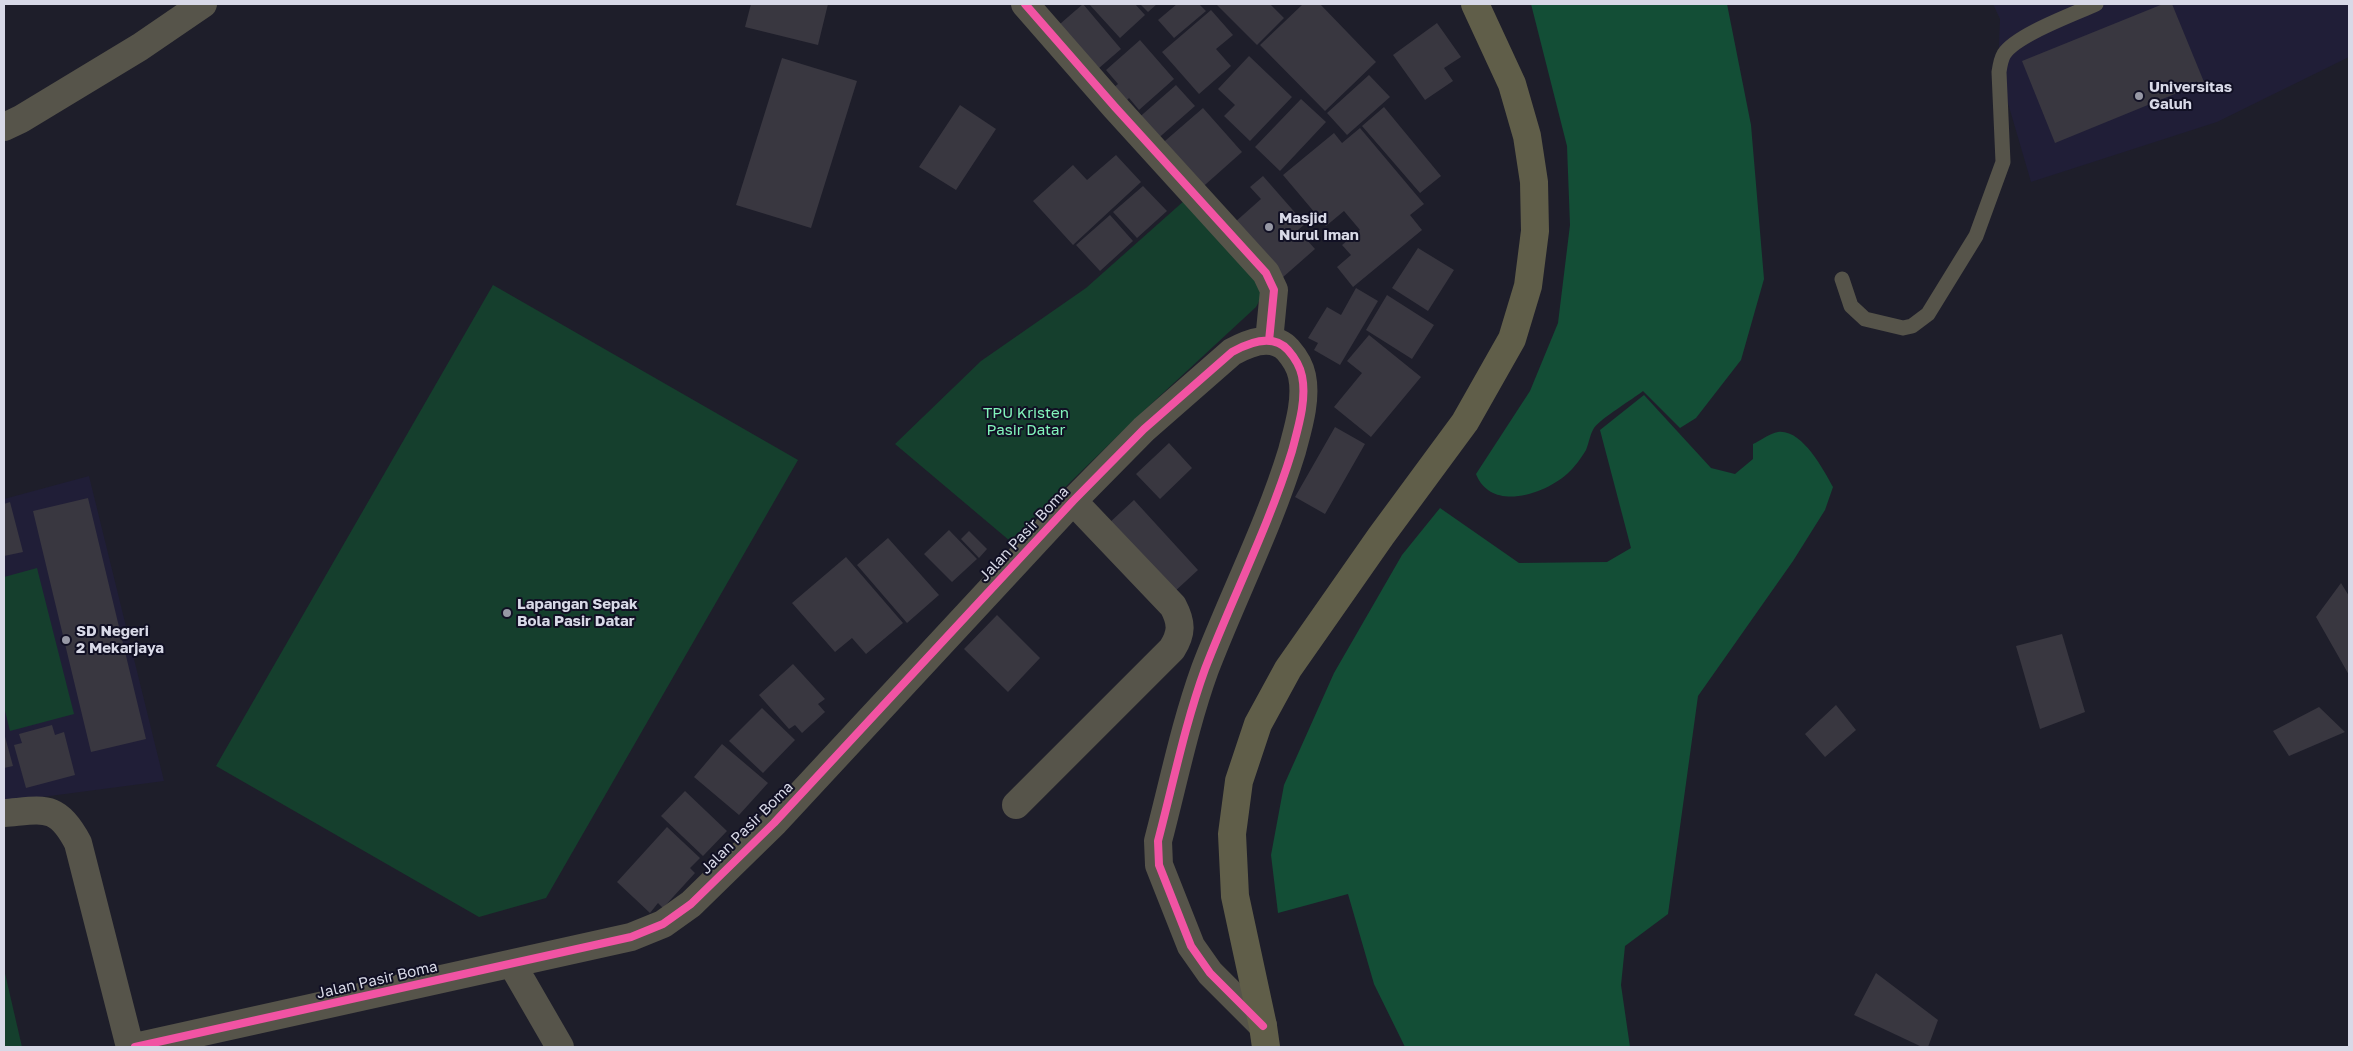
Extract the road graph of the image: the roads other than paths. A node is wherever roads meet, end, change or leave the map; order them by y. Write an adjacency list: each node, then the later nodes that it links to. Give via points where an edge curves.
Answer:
1 (203, 4): 5 (street, via 140,48)
2 (1025, 4): 7 (street, via 1266,273 1274,290)
3 (1475, 4): 12 (highway, via 1512,84 1527,136 1534,182 1535,231 1528,286 1512,339 1465,422 1288,669 1258,724 1239,781 1232,834 1235,896)
4 (2096, 4): 6 (lane, via 2029,34 2005,52 1999,72 2003,162 1976,236 1928,314 1920,322 1903,328 1865,319 1851,306)
5 (4, 127)
6 (1842, 278)
7 (1269, 341): 8 (street, Jalan Pasir Boma, via 1249,343 1232,352 1144,429); 12 (street, via 1284,346 1297,360 1302,377 1303,402 1297,431 1282,484 1197,693 1158,841 1163,877 1192,946 1200,960)
8 (1073, 501): 9 (street, via 1173,606 1181,628 1172,649); 11 (street, Jalan Pasir Boma, via 774,823 691,904 663,924 631,937)
9 (1016, 805)
10 (4, 813): 13 (street, via 42,810 56,814 68,824 78,843)
11 (512, 964): 14 (street, Jalan Pasir Boma); 15 (street)
12 (1265, 1037)
13 (130, 1047)
14 (135, 1047)
15 (560, 1047)

